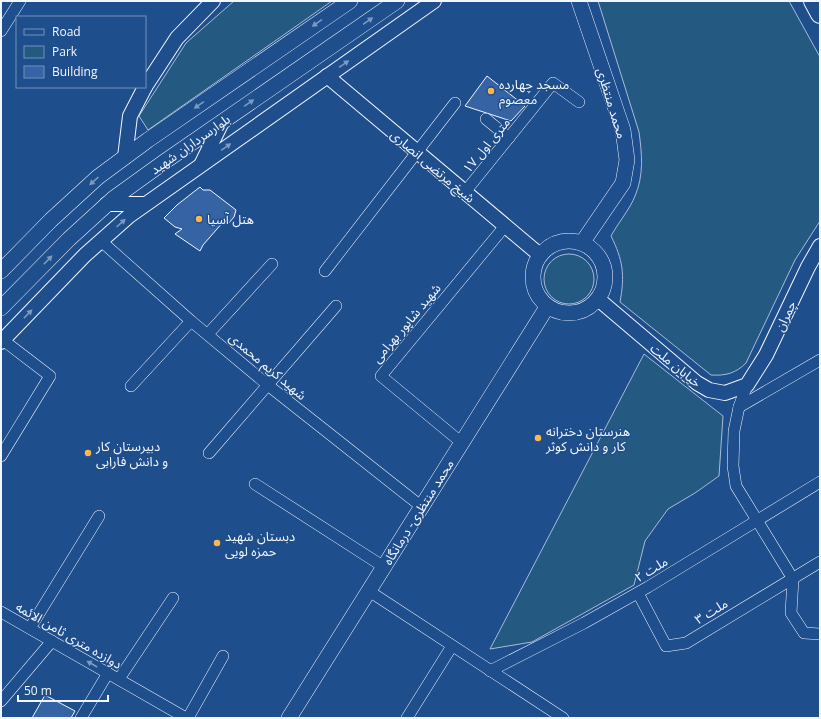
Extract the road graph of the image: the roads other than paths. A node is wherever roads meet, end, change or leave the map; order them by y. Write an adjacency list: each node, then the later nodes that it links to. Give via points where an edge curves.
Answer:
1 (20, 1): 9 (street)
2 (213, 1): 11 (street, via 177,38)
3 (350, 1): 19 (main road, بلوارسرداران شهید, one-way to 19)
4 (397, 1): 16 (main road, بلوارسرداران شهید, one-way to 4)
5 (434, 1): 10 (street, one-way to 5)
6 (579, 1): 26 (main road, محمد منتظری, via 623,130 627,160 623,183)
7 (813, 1): 8 (highway)
8 (820, 14)
9 (1, 31)
10 (327, 76): 18 (street, شیخ مرتضی انصاری); 20 (street, one-way to 10)
11 (146, 85)
12 (144, 88): 19 (street, via 130,116)
13 (579, 102): 17 (street, ۱۷ متری اول, via 553,83)
14 (455, 103): 18 (street)
15 (486, 119): 17 (street)
16 (222, 122): 20 (street); 22 (main road, بلوارسرداران شهید)
17 (509, 138): 21 (street, ۱۷ متری اول)
18 (417, 152): 21 (street, شیخ مرتضی انصاری); 31 (street)
19 (125, 157): 30 (main road, بلوارسرداران شهید, one-way to 30, via 98,177 51,220)
20 (200, 165): 23 (street)
21 (465, 192): 24 (street, شیخ مرتضی انصاری)
22 (107, 204): 23 (street); 35 (main road, بلوارسرداران شهید, one-way to 22, via 69,238)
23 (146, 204): 25 (street, one-way to 23)
24 (505, 226): 28 (street, شیخ مرتضی انصاری); 44 (street, شهید شاپور بهرامی, via 381,376)
25 (101, 241): 36 (street, شهید کریم محمدی); 38 (street, one-way to 25)
26 (582, 243): 28 (main road, via 568,241 554,244); 32 (main road, via 598,254 605,272 603,291)
27 (820, 246): 40 (street, چمران, via 766,355)
28 (540, 256): 34 (main road, via 535,264 532,283)
29 (272, 264): 37 (street)
30 (1, 271)
31 (325, 271)
32 (598, 299): 34 (main road, via 592,306 574,314 565,314); 40 (street, خیابان ملت, via 697,383 709,390 725,393)
33 (336, 306): 42 (street)
34 (547, 307): 44 (main road, محمد منتظری- درمانگاه)
35 (1, 308)
36 (191, 321): 37 (street, شهید کریم محمدی); 41 (street)
37 (208, 334): 42 (street, شهید کریم محمدی)
38 (2, 341): 46 (street, via 50,376)
39 (820, 360): 43 (street)
40 (747, 385): 43 (street)
41 (131, 386)
42 (269, 386): 45 (street); 49 (street, شهید کریم محمدی)
43 (739, 407): 51 (street, via 734,431 732,466 736,486)
44 (462, 443): 49 (main road, محمد منتظری- درمانگاه)
45 (209, 453)
46 (1, 456)
47 (820, 482): 51 (street, ملت ۲)
48 (255, 484): 53 (street)
49 (422, 507): 53 (main road, محمد منتظری- درمانگاه)
50 (99, 516): 59 (street)
51 (758, 520): 54 (street); 56 (street, ملت ۲)
52 (820, 562): 54 (street, ملت ۳)
53 (384, 567): 55 (main road, محمد منتظری- درمانگاه)
54 (793, 578): 56 (street, ملت ۳, via 686,643 666,646); 60 (street, via 791,613 804,633)
55 (369, 591): 62 (street); 70 (main road, محمد منتظری- درمانگاه)
56 (638, 593): 64 (street, ملت ۲)
57 (173, 598): 66 (street)
58 (1, 612): 59 (street, دوازده متری ثامن الائمه)
59 (30, 628): 61 (street, دوازده متری ثامن الائمه)
60 (820, 634)
61 (52, 641): 65 (street, دوازده متری ثامن الائمه, one-way to 61); 67 (street)
62 (452, 646): 64 (street); 71 (street)
63 (223, 656): 69 (street)
64 (490, 671): 72 (street)
65 (108, 673): 66 (street, دوازده متری ثامن الائمه); 68 (street)
66 (119, 679): 69 (street, دوازده متری ثامن الائمه)
67 (1, 701)
68 (81, 718)
69 (187, 718)
70 (289, 718)
71 (407, 718)
72 (563, 718)

